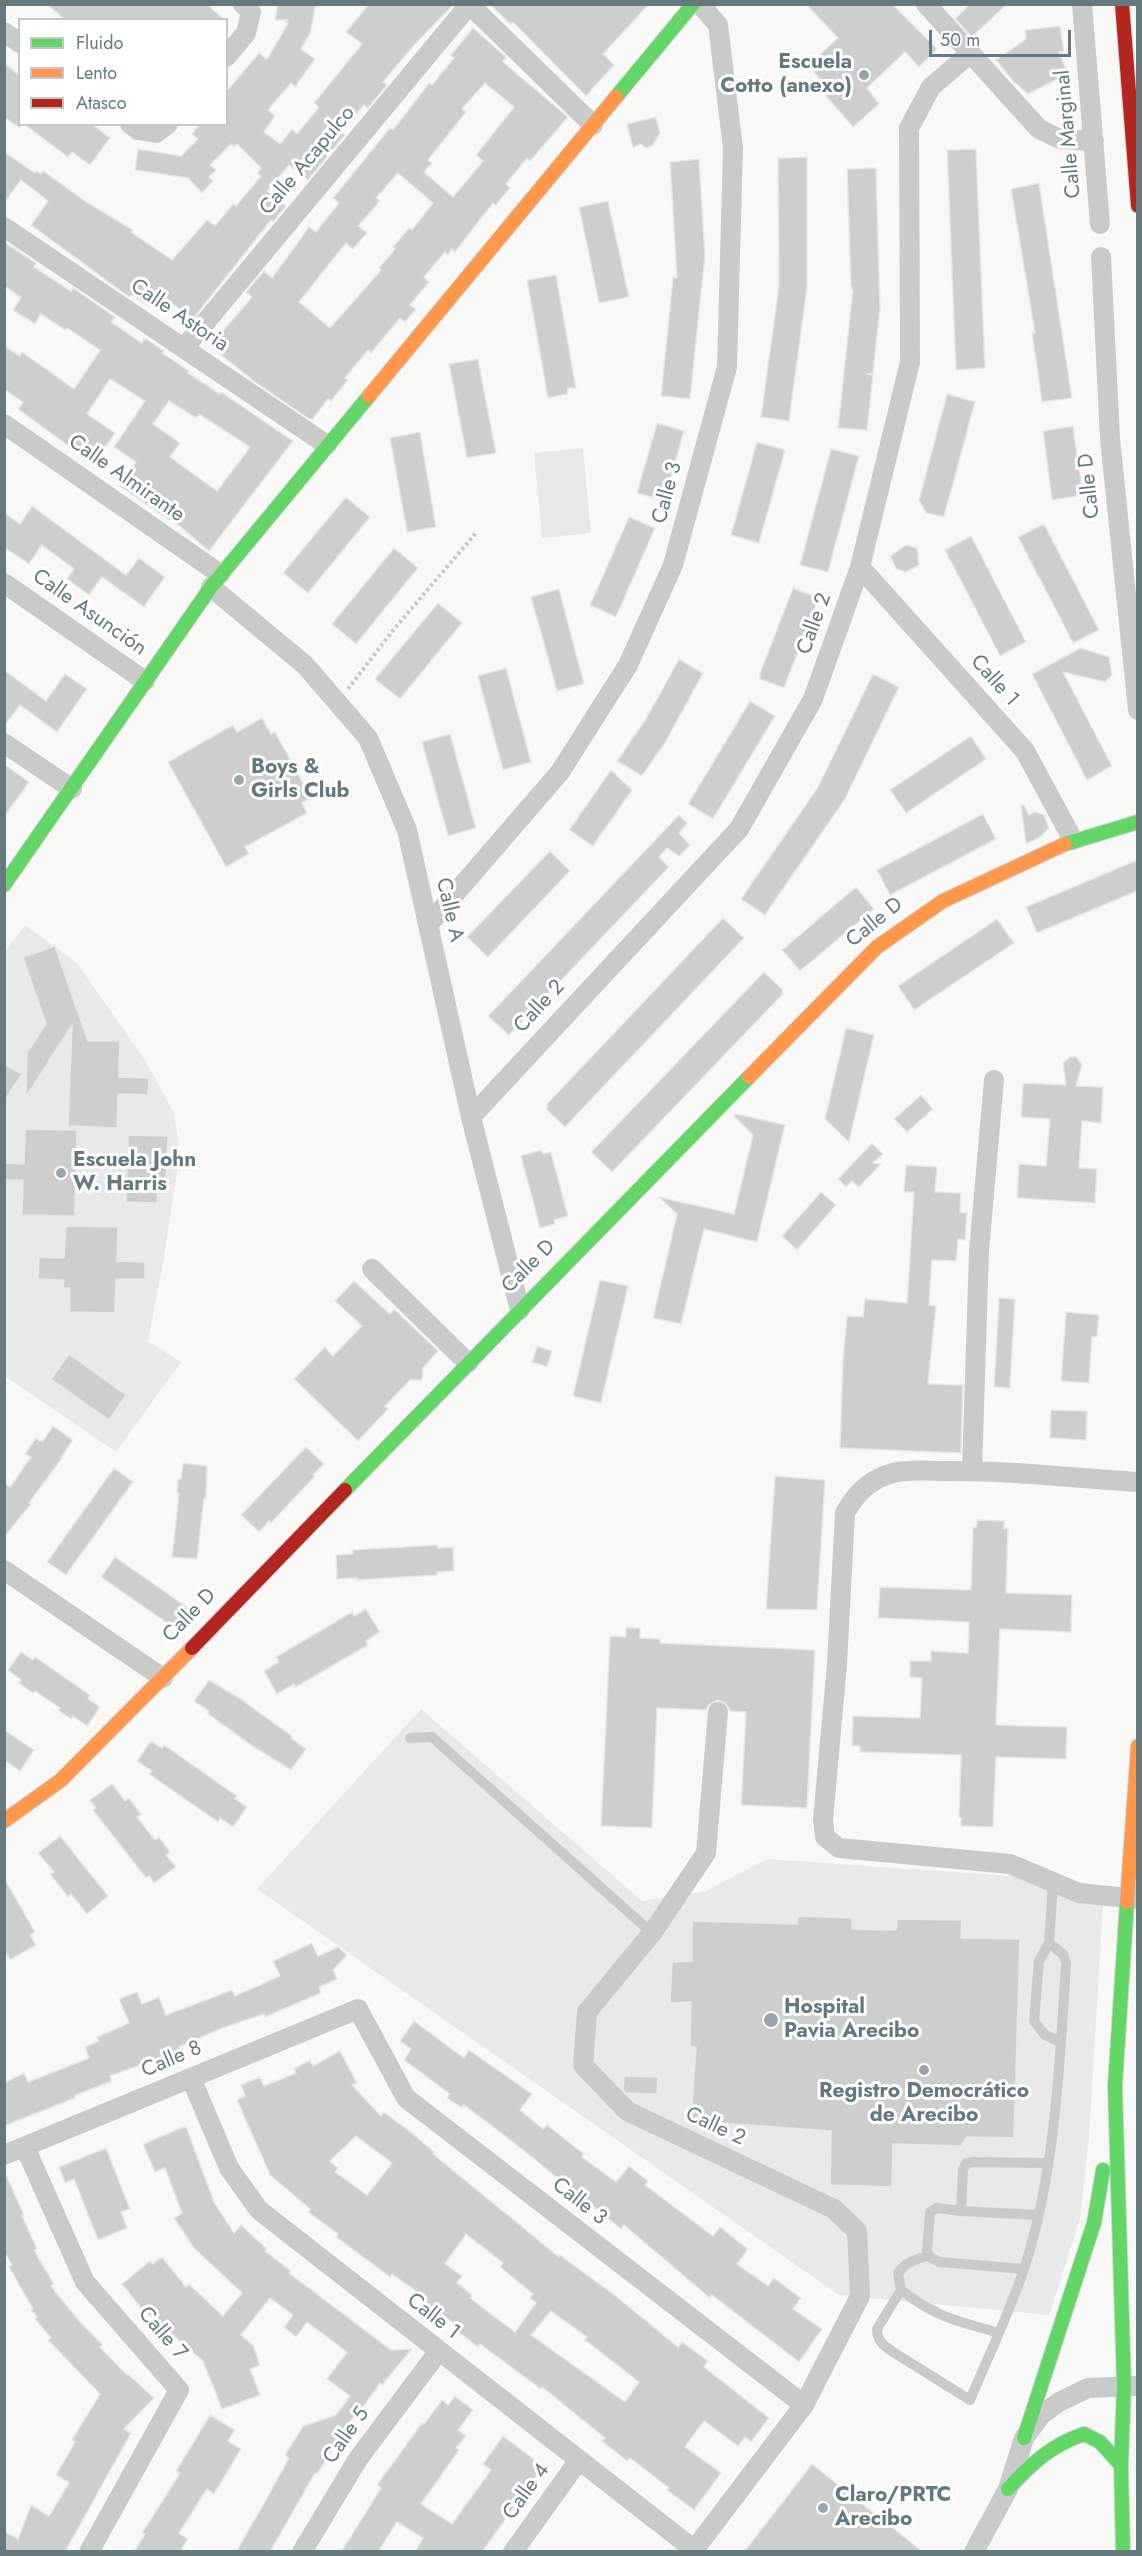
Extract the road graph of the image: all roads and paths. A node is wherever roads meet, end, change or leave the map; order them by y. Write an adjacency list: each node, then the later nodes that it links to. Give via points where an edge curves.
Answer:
1 (243, 4): 11 (street, via 251,12 246,33)
2 (693, 4): 12 (street)
3 (700, 4): 35 (street, Calle 3, via 718,25 733,148 727,368 674,565 628,664 560,772)
4 (926, 4): 10 (street)
5 (1082, 4): 15 (street, Calle Marginal)
6 (1122, 4): 16 (street)
7 (469, 5): 12 (street); 20 (street, Calle Acapulco)
8 (4, 32): 9 (street)
9 (18, 42)
10 (971, 53): 15 (street, via 1039,129 1060,139); 24 (street, Calle 2, via 931,87 909,128 910,362)
11 (228, 55)
12 (593, 124): 22 (street)
13 (133, 126): 14 (street, via 156,133)
14 (165, 126)
15 (1094, 141): 17 (street, Calle Marginal)
16 (1137, 206)
17 (1100, 224)
18 (4, 226): 20 (street, Calle Astoria)
19 (1101, 257): 29 (street, Calle D, via 1110,439)
20 (184, 348): 22 (street, Calle Astoria)
21 (4, 424): 25 (street, Calle Almirante)
22 (327, 445): 25 (street)
23 (476, 533): 28 (path, via 394,629)
24 (860, 567): 33 (street, Calle 1, via 1025,751); 37 (street, Calle 2, via 813,699 739,829)
25 (215, 580): 27 (street); 28 (street, Calle A)
26 (4, 583): 27 (street, Calle Asunción)
27 (145, 681): 31 (street)
28 (339, 702): 35 (street, Calle A, via 368,738 407,830)
29 (1137, 710)
30 (4, 742): 31 (street)
31 (72, 789): 34 (street)
32 (1137, 822): 33 (street, Calle D)
33 (1073, 840): 39 (street, Calle D, via 943,901 877,947)
34 (4, 885)
35 (428, 925): 37 (street, Calle A)
36 (994, 1080): 41 (street, via 979,1251)
37 (471, 1116): 39 (street, Calle A)
38 (372, 1269): 40 (street)
39 (520, 1310): 40 (street, Calle D)
40 (468, 1363): 44 (street, Calle D)
41 (972, 1471): 42 (street); 49 (street, via 893,1473 868,1484 855,1495 845,1513 823,1820 825,1837 839,1848 1010,1864)
42 (1137, 1482)
43 (4, 1570): 44 (street)
44 (163, 1678): 48 (street, Calle D, via 61,1780)
45 (718, 1712): 51 (street, Calle 2, via 706,1853)
46 (410, 1738): 51 (lane, via 432,1737)
47 (1137, 1746): 50 (street)
48 (4, 1821)
49 (1053, 1882): 50 (street, via 1079,1893); 52 (lane)
50 (1133, 1899): 56 (street)
51 (652, 1933): 68 (street, Calle 2, via 587,2012 583,2066 627,2111 834,2209 857,2231 860,2296)
52 (1049, 1942): 54 (lane, via 1063,1954 1066,1963); 54 (lane, via 1039,1961 1034,2021 1045,2036)
53 (358, 2009): 55 (street, Calle 8); 68 (street, Calle 3, via 406,2098)
54 (1061, 2042): 59 (lane)
55 (191, 2078): 57 (street, Calle 8); 66 (street, Calle 1, via 230,2168 259,2210)
56 (1115, 2086): 67 (street); 69 (street, via 1094,2223)
57 (25, 2147): 58 (street, Calle 8); 74 (street, Calle 7, via 85,2282 179,2390)
58 (4, 2155)
59 (1047, 2163): 60 (lane, via 966,2163); 61 (lane)
60 (961, 2211): 61 (lane); 62 (lane, via 937,2208 930,2212)
61 (1038, 2216): 63 (lane)
62 (928, 2256): 63 (lane, via 940,2262); 64 (lane, via 913,2260 898,2273)
63 (1024, 2269): 65 (lane)
64 (901, 2290): 65 (lane, via 940,2316); 65 (lane, via 877,2329 882,2345 970,2400)
65 (999, 2333)
66 (438, 2352): 70 (street, Calle 1); 75 (street, Calle 5, via 358,2459)
67 (1131, 2386): 69 (street, via 1088,2388 1059,2402 1041,2415); 71 (street)
68 (804, 2405): 73 (street, Calle 2)
69 (1024, 2438): 72 (street)
70 (579, 2460): 73 (street, Calle 1); 76 (street, Calle 4)
71 (1121, 2465): 72 (street, via 1100,2442 1084,2434 1059,2442 1035,2460); 78 (street)
72 (1008, 2489): 77 (street)
73 (695, 2551)
74 (89, 2552)
75 (302, 2552)
76 (513, 2552)
77 (974, 2552)
78 (1123, 2552)

